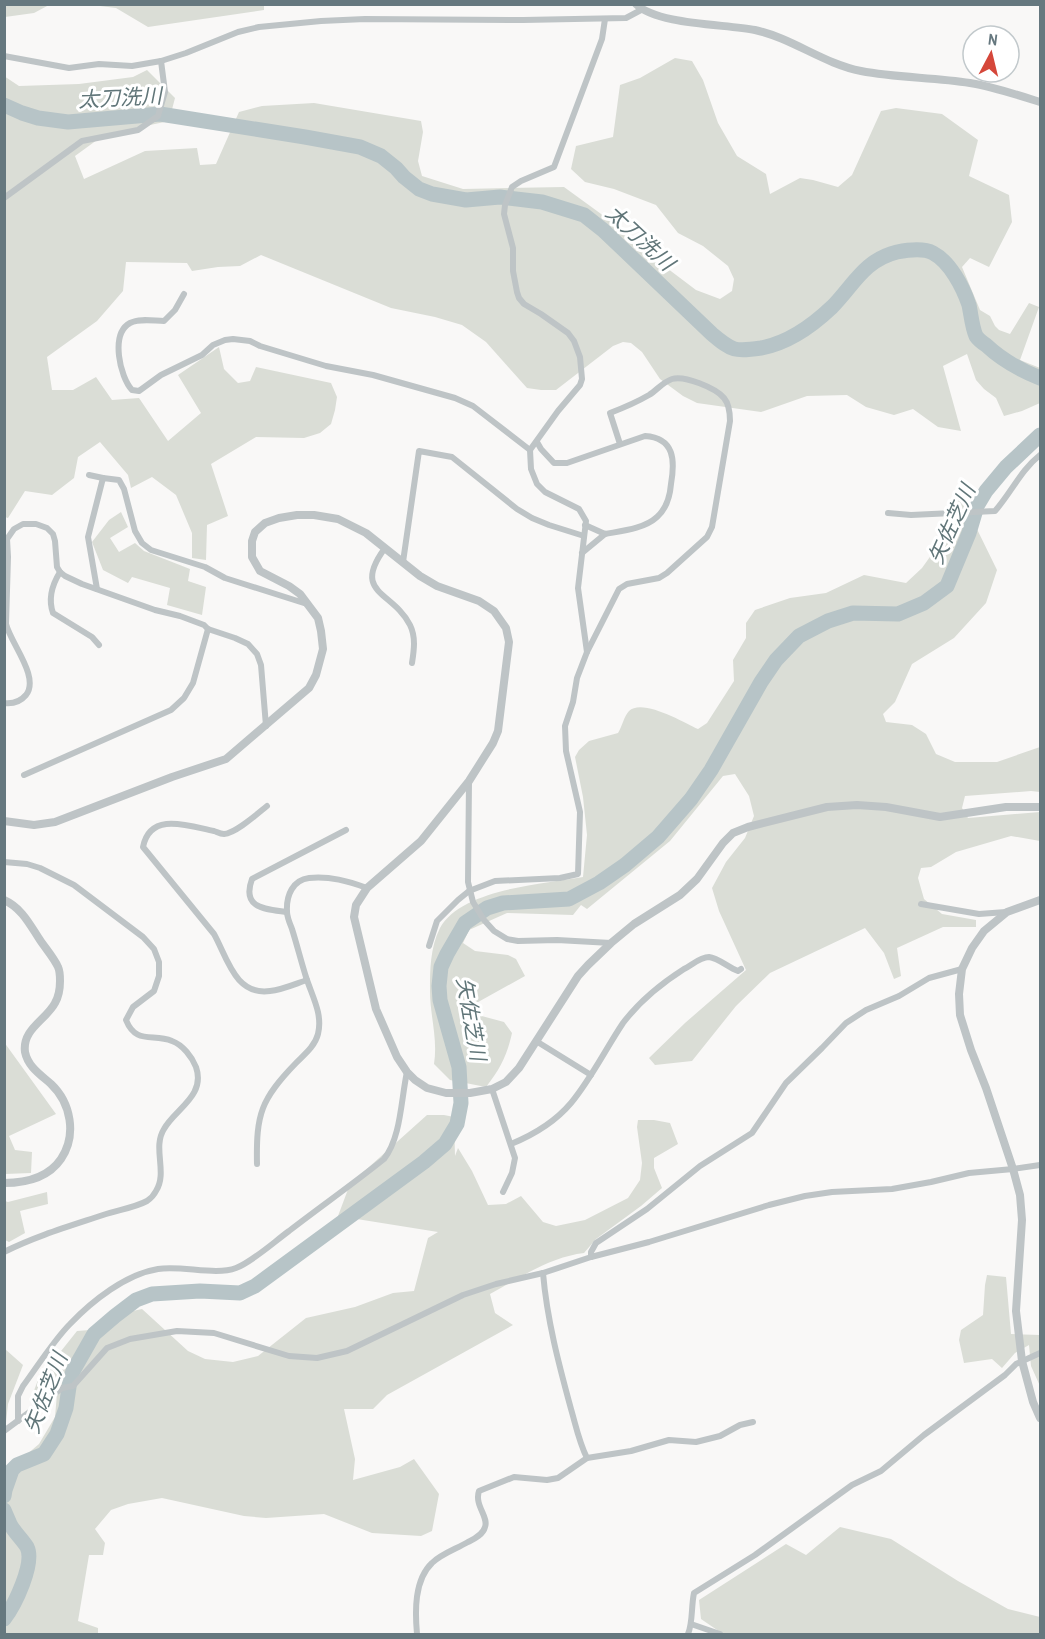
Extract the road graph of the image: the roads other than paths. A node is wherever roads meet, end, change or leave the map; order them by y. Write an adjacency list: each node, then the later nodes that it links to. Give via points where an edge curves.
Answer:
1 (639, 7): 2 (street, via 626,18); 5 (street, via 662,18 755,30 861,71 970,83)
2 (605, 19): 4 (street, via 300,23 238,32); 8 (street, via 602,39 554,167 512,187 505,205 519,298 568,333 581,365 580,385)
3 (4, 56): 4 (street, via 69,68)
4 (161, 61): 6 (street, via 165,92 158,116 138,130 82,141)
5 (1041, 102)
6 (4, 198)
7 (184, 294): 10 (street, via 176,310 164,321 140,321 126,328 119,345 119,359 132,390 139,391 160,375 225,340 250,341 326,366 455,398 473,406)
8 (537, 442): 9 (street, via 554,463 567,463); 10 (street)
9 (620, 444): 16 (street, via 645,436 664,442 673,458 670,489 656,518); 27 (street, via 610,413 669,380 686,379 716,391 730,410 712,527 707,537 659,578 619,589)
10 (530, 450): 15 (street, via 537,484 579,509)
11 (1041, 454): 14 (street, via 995,511)
12 (89, 475): 13 (street)
13 (103, 478): 23 (street, via 87,537); 24 (street, via 119,480 135,531 151,550)
14 (888, 513)
15 (585, 525): 16 (street); 17 (street)
16 (604, 534): 20 (street)
17 (584, 536): 20 (street); 21 (street, via 517,509 452,457 419,451)
18 (6, 539): 22 (street, via 23,524 47,528 53,534); 29 (street, via 6,624 30,678 29,690 22,699)
19 (385, 548): 21 (street); 24 (street, via 338,519 297,515 265,524 255,532 252,558 260,571 289,586); 28 (street, via 373,566 373,583 410,625)
20 (582, 553): 27 (street, via 578,588)
21 (403, 562): 32 (street, via 437,586 479,601 494,611 506,628 509,642 498,730)
22 (60, 572): 23 (street); 26 (street, via 52,587 53,613)
23 (97, 589): 25 (street)
24 (308, 604): 30 (street, via 321,631 323,649 316,675 309,688)
25 (208, 629): 30 (street, via 248,644 257,654); 31 (street, via 193,683 171,710)
26 (99, 645)
27 (587, 652): 39 (street, via 565,726 566,751 580,812 578,874 495,881)
28 (412, 663)
29 (4, 703)
30 (266, 726): 35 (street, via 226,759 55,822 34,825)
31 (24, 775)
32 (469, 781): 38 (street, via 421,841); 39 (street)
33 (267, 806): 49 (street, via 224,834 164,823 145,836 143,847 214,934 234,976 246,987 269,992)
34 (1041, 807): 45 (street, via 1006,807 940,817 886,807 827,807 748,827 733,833 680,895)
35 (4, 821)
36 (346, 830): 43 (street, via 252,879 251,899 260,908)
37 (4, 862): 60 (street, via 27,864 56,875 143,937 154,949 159,976 154,991 133,1007 126,1020 130,1030 171,1040 191,1057 197,1070 192,1098 160,1137 160,1180 149,1200)
38 (367, 888): 43 (street, via 325,876 303,879 294,884 289,894); 51 (street, via 356,904 354,917 376,1009)
39 (469, 891): 45 (street, via 484,920 507,939); 46 (street, via 437,921)
40 (4, 900): 58 (street, via 16,905 58,968 60,990 55,1003 31,1029 25,1052 30,1064 64,1101 70,1116 68,1144 53,1170 34,1180)
41 (1041, 900): 44 (street)
42 (921, 904): 44 (street, via 979,914)
43 (287, 912): 49 (street)
44 (1007, 912): 48 (street, via 984,931)
45 (611, 943): 50 (street, via 578,976)
46 (429, 946)
47 (741, 969): 52 (street, via 708,957 669,979 634,1010)
48 (962, 969): 57 (street, via 960,1015); 61 (street, via 929,978 846,1023 786,1083 752,1133 596,1243)
49 (307, 980): 55 (street, via 320,1017 317,1039 267,1099 257,1129)
50 (536, 1041): 52 (street); 53 (street, via 519,1068 506,1082)
51 (407, 1072): 53 (street, via 427,1088 446,1093); 66 (street, via 394,1140 384,1159 236,1268 158,1269 121,1283 70,1324 23,1386 18,1396)
52 (591, 1075): 54 (street, via 561,1113)
53 (492, 1089): 54 (street)
54 (511, 1144): 59 (street, via 515,1158)
55 (257, 1164)
56 (1041, 1165): 57 (street)
57 (1014, 1169): 61 (street, via 969,1173 892,1189 805,1196); 64 (street, via 1022,1220 1016,1311)
58 (4, 1183)
59 (503, 1192)
60 (4, 1252)
61 (591, 1257): 62 (street)
62 (543, 1274): 66 (street, via 463,1294 347,1351 317,1358 289,1356 214,1333 177,1331 129,1339 107,1348 73,1386 62,1388); 69 (street, via 561,1375)
63 (1041, 1353): 64 (street)
64 (1022, 1361): 65 (street); 70 (street, via 881,1471 852,1485 755,1555 694,1593)
65 (1041, 1418)
66 (18, 1421): 68 (street)
67 (753, 1422): 69 (street, via 696,1442 669,1440)
68 (4, 1431)
69 (587, 1458): 71 (street, via 558,1478 514,1477 479,1491 486,1527 478,1537 429,1565 420,1582 416,1604)
70 (691, 1624): 72 (street); 73 (street)
71 (417, 1635)
72 (687, 1635)
73 (720, 1635)

